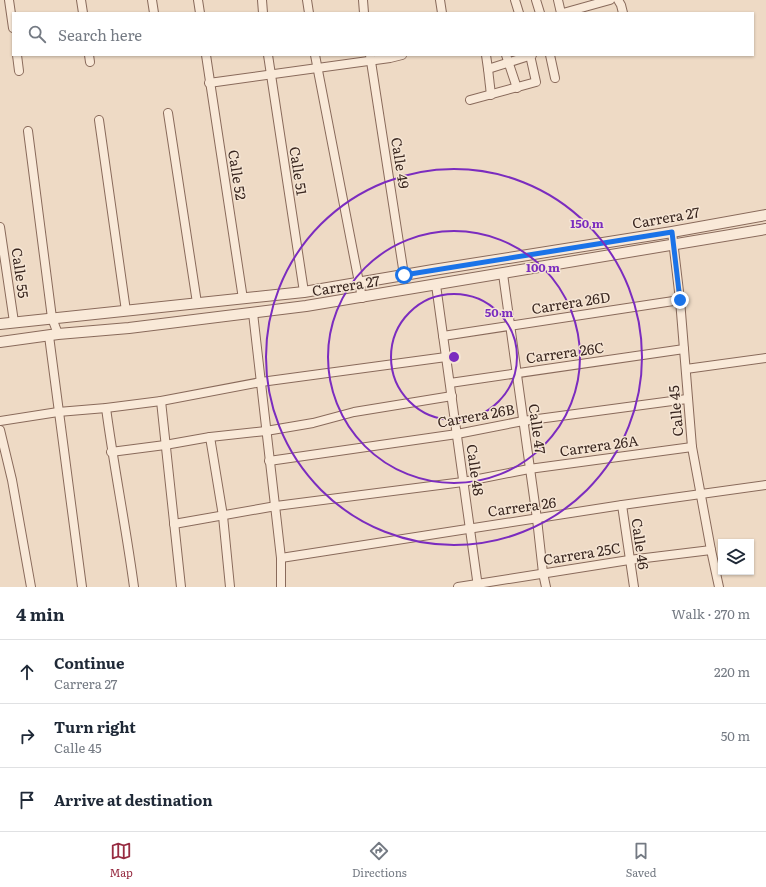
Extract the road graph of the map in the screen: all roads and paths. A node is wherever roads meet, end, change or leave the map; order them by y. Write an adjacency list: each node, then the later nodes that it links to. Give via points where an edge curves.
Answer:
1 (9, 0): 28 (street)
2 (81, 0): 17 (street)
3 (152, 0): 18 (street)
4 (198, 0): 19 (street)
5 (262, 0): 20 (street)
6 (307, 0): 21 (street)
7 (363, 0): 22 (street)
8 (440, 0): 23 (street)
9 (516, 0): 24 (street)
10 (536, 0): 25 (street)
11 (558, 0): 26 (street)
12 (577, 0): 16 (street)
13 (610, 0): 15 (street)
14 (618, 0): 27 (street)
15 (598, 2): 16 (street)
16 (580, 11)
17 (83, 12)
18 (154, 12)
19 (200, 12)
20 (263, 12)
21 (309, 12)
22 (364, 12)
23 (442, 12)
24 (519, 12)
25 (540, 12)
26 (562, 12)
27 (623, 12)
28 (12, 21)
29 (17, 56): 42 (street)
30 (206, 56): 45 (street, Calle 52)
31 (268, 56): 43 (street, Calle 51)
32 (315, 56): 40 (street)
33 (398, 56): 38 (street)
34 (486, 56): 41 (street)
35 (525, 56): 39 (street)
36 (531, 56): 46 (street, via 536,82)
37 (550, 56): 44 (street)
38 (370, 58): 40 (street); 58 (street, Calle 49)
39 (507, 59): 41 (street); 46 (street)
40 (317, 68): 43 (street); 59 (street)
41 (488, 69): 47 (street)
42 (19, 71)
43 (270, 75): 45 (street); 61 (street, Calle 51)
44 (555, 78)
45 (209, 83): 63 (street, Calle 52)
46 (517, 88): 47 (street)
47 (491, 95): 48 (street)
48 (470, 100)
49 (168, 113): 65 (street)
50 (99, 120): 66 (street)
51 (28, 131): 68 (street)
52 (766, 215): 55 (street, Carrera 27)
53 (0, 227): 69 (street, Calle 55)
54 (766, 229): 56 (street, Carrera 27)
55 (672, 232): 56 (street, Calle 45); 58 (street, Carrera 27)
56 (674, 245): 57 (street, Carrera 27); 64 (street, Calle 45)
57 (503, 274): 60 (street, Carrera 27); 71 (street, Calle 47)
58 (404, 275): 59 (street, Carrera 27)
59 (359, 282): 61 (street, Carrera 27); 62 (street)
60 (436, 285): 62 (street, Carrera 27); 73 (street, Calle 48)
61 (304, 292): 63 (street, Carrera 27)
62 (362, 298): 67 (street, Carrera 27)
63 (244, 299): 65 (street, Carrera 27)
64 (680, 300): 71 (street, Carrera 26D); 75 (street, Calle 45)
65 (197, 304): 66 (street, Carrera 27)
66 (126, 311): 68 (street, Carrera 27)
67 (253, 313): 72 (street, Carrera 27); 80 (street)
68 (52, 318): 69 (street, Carrera 27); 72 (street)
69 (14, 322): 70 (street, Carrera 27)
70 (0, 324)
71 (510, 325): 73 (street, Carrera 26D); 79 (street, Calle 47)
72 (53, 335): 74 (street, Carrera 27); 86 (street)
73 (443, 336): 76 (street, Calle 48)
74 (0, 342)
75 (684, 349): 78 (street, Calle 45); 79 (street, Carrera 26C)
76 (446, 357): 80 (street); 81 (street, Calle 48)
77 (766, 358): 78 (street)
78 (686, 369): 83 (street, Calle 45)
79 (516, 373): 81 (street, Carrera 26C); 87 (street, Calle 47)
80 (261, 382): 84 (street); 90 (street)
81 (450, 383): 82 (street, Calle 48)
82 (452, 396): 90 (street, via 354,412 313,423); 91 (street, Calle 48)
83 (687, 399): 87 (street, Carrera 26B); 94 (street, Calle 45)
84 (161, 401): 85 (street); 93 (street)
85 (106, 408): 86 (street); 95 (street)
86 (58, 412): 88 (street); 113 (street)
87 (523, 420): 91 (street, Carrera 26B); 97 (street, Calle 47)
88 (0, 421)
89 (0, 430): 112 (street, via 12,480)
90 (266, 431): 92 (street); 96 (street)
91 (457, 434): 96 (street, Carrera 26B); 98 (street, Calle 48)
92 (210, 437): 93 (street); 103 (street)
93 (165, 445): 95 (street); 105 (street)
94 (692, 447): 97 (street, Carrera 26A); 100 (street, Calle 45)
95 (111, 452): 114 (street)
96 (269, 462): 102 (street)
97 (530, 469): 98 (street, Carrera 26A); 104 (street, Calle 47)
98 (463, 482): 102 (street, Carrera 26A); 106 (street, Calle 48)
99 (766, 485): 100 (street, Carrera 26)
100 (700, 494): 101 (street, Carrera 26); 107 (street, Calle 45)
101 (622, 505): 104 (street, Carrera 26); 109 (street, Calle 46)
102 (276, 506): 103 (street, Carrera 26A); 108 (street)
103 (223, 516): 105 (street, Carrera 26A); 116 (street)
104 (537, 519): 106 (street, Carrera 26); 110 (street, Calle 47)
105 (174, 524): 115 (street)
106 (470, 528): 108 (street, Carrera 26); 111 (street, Calle 48)
107 (711, 550): 109 (street, Carrera 25C); 121 (street, Calle 45)
108 (281, 558): 117 (street)
109 (629, 560): 110 (street, Carrera 25C); 120 (street, Calle 46)
110 (543, 573): 111 (street, Carrera 25C); 119 (street, Calle 47)
111 (478, 585): 118 (street, Carrera 25C)
112 (31, 587)
113 (82, 587)
114 (134, 587)
115 (181, 587)
116 (230, 587)
117 (281, 587)
118 (458, 587)
119 (546, 587)
120 (634, 587)
121 (719, 587)

